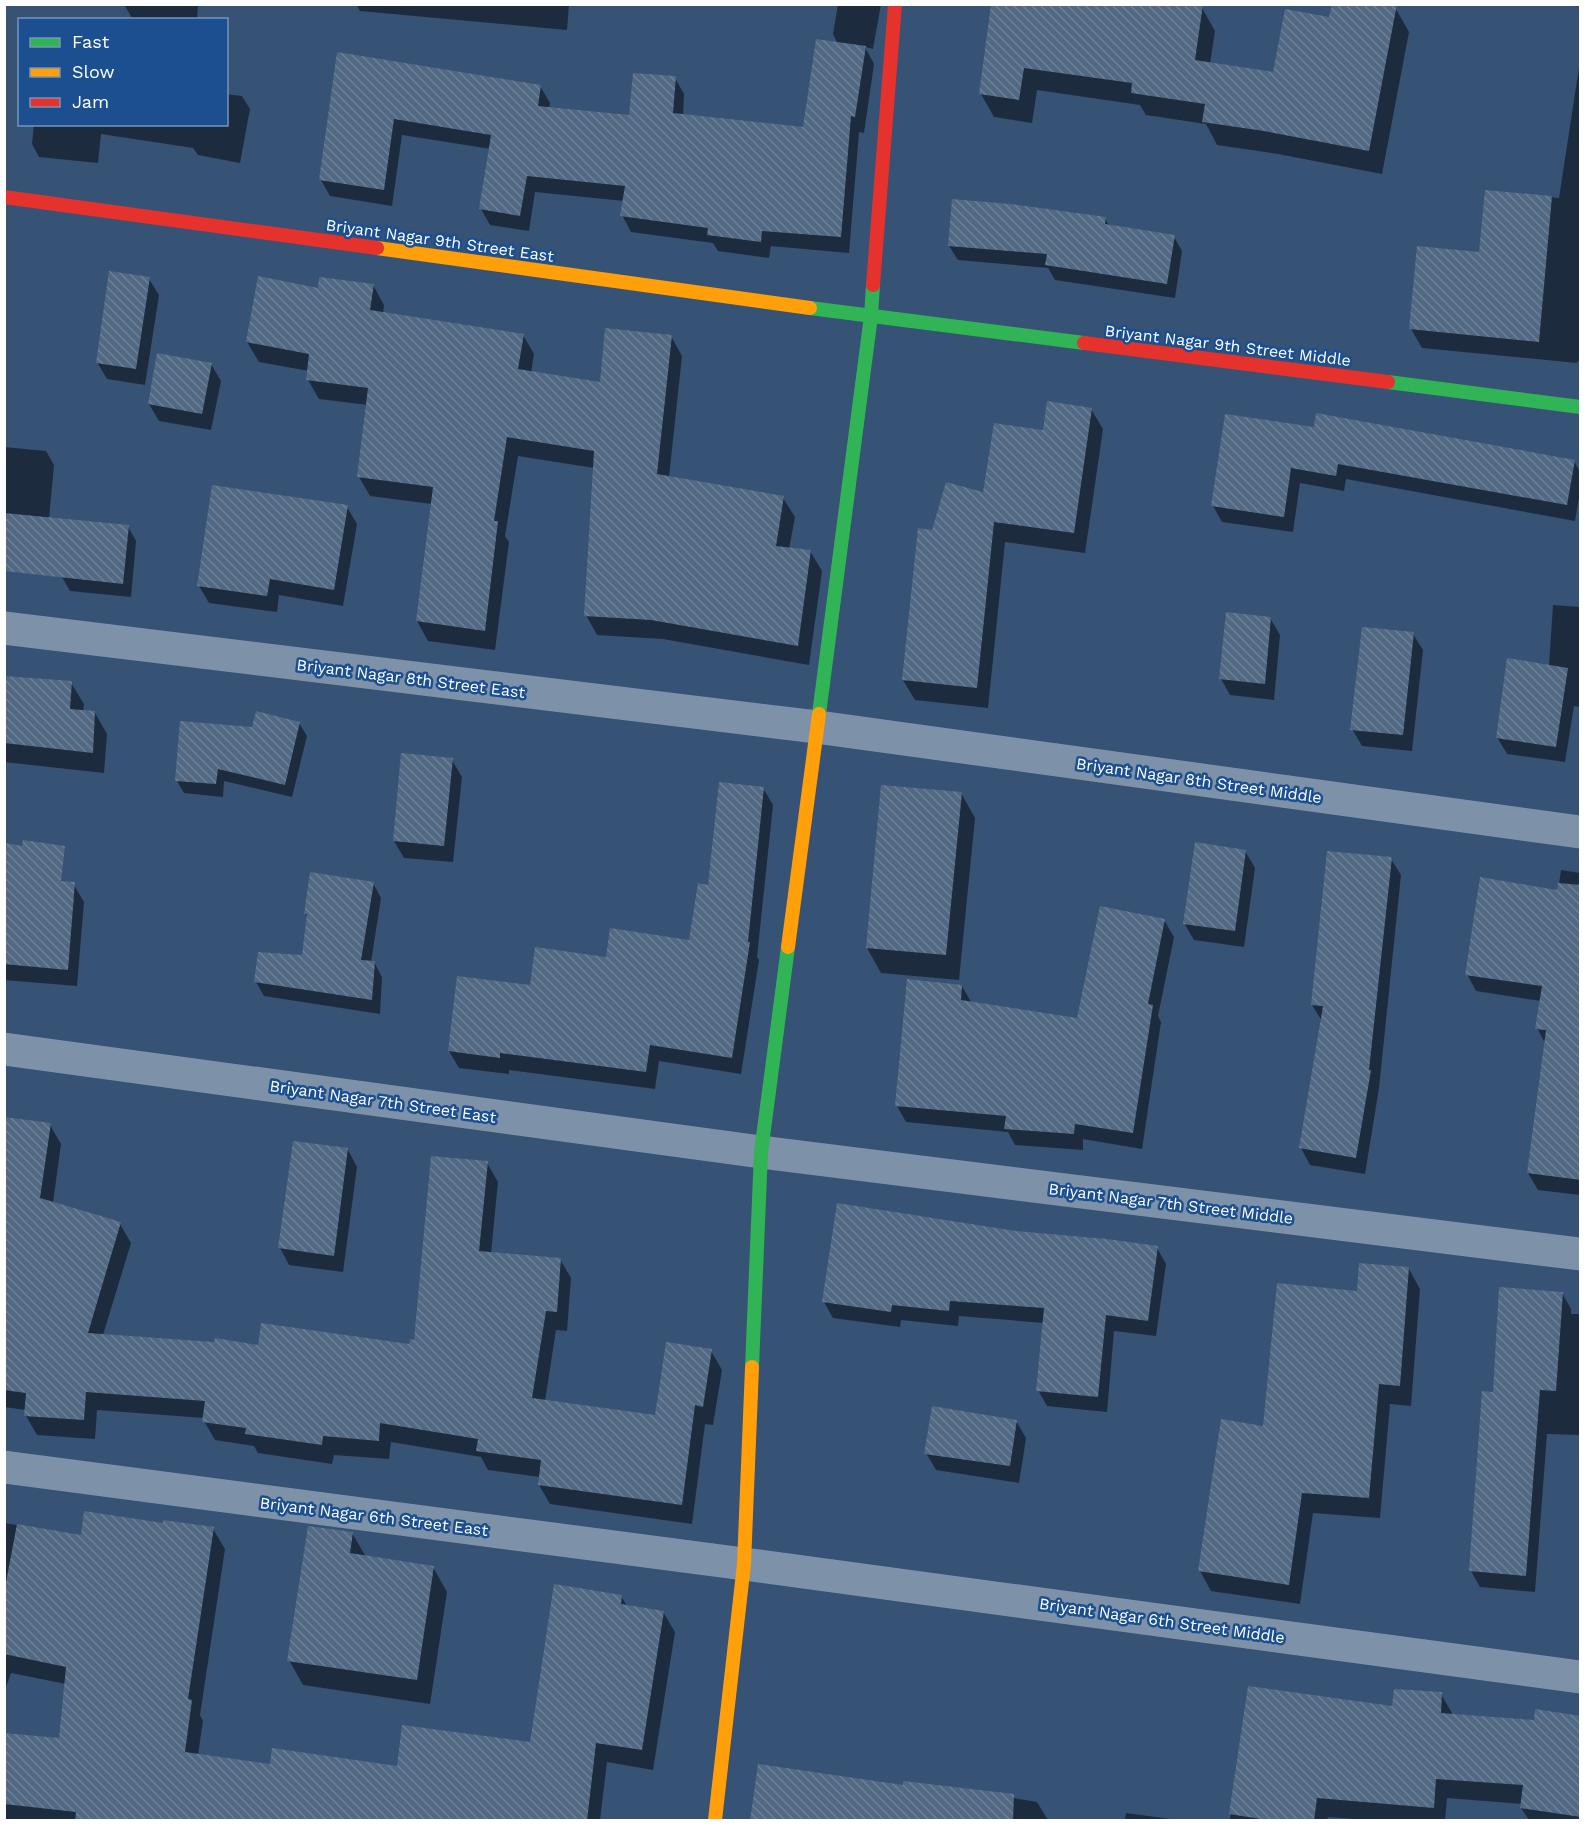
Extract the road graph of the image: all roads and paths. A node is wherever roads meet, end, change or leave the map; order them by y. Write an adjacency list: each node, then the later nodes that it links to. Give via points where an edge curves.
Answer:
1 (895, 4): 3 (street)
2 (4, 197): 3 (street, Briyant Nagar 9th Street East)
3 (871, 316): 4 (street, Briyant Nagar 9th Street Middle); 6 (street)
4 (1581, 407)
5 (4, 628): 6 (street, Briyant Nagar 8th Street East)
6 (816, 727): 7 (street, Briyant Nagar 8th Street Middle); 9 (street)
7 (1581, 832)
8 (4, 1049): 9 (street, Briyant Nagar 7th Street East)
9 (761, 1152): 10 (street, Briyant Nagar 7th Street Middle); 12 (street)
10 (1581, 1254)
11 (4, 1467): 12 (street, Briyant Nagar 6th Street East)
12 (744, 1564): 13 (street, Briyant Nagar 6th Street Middle); 14 (street)
13 (1581, 1677)
14 (715, 1821)

